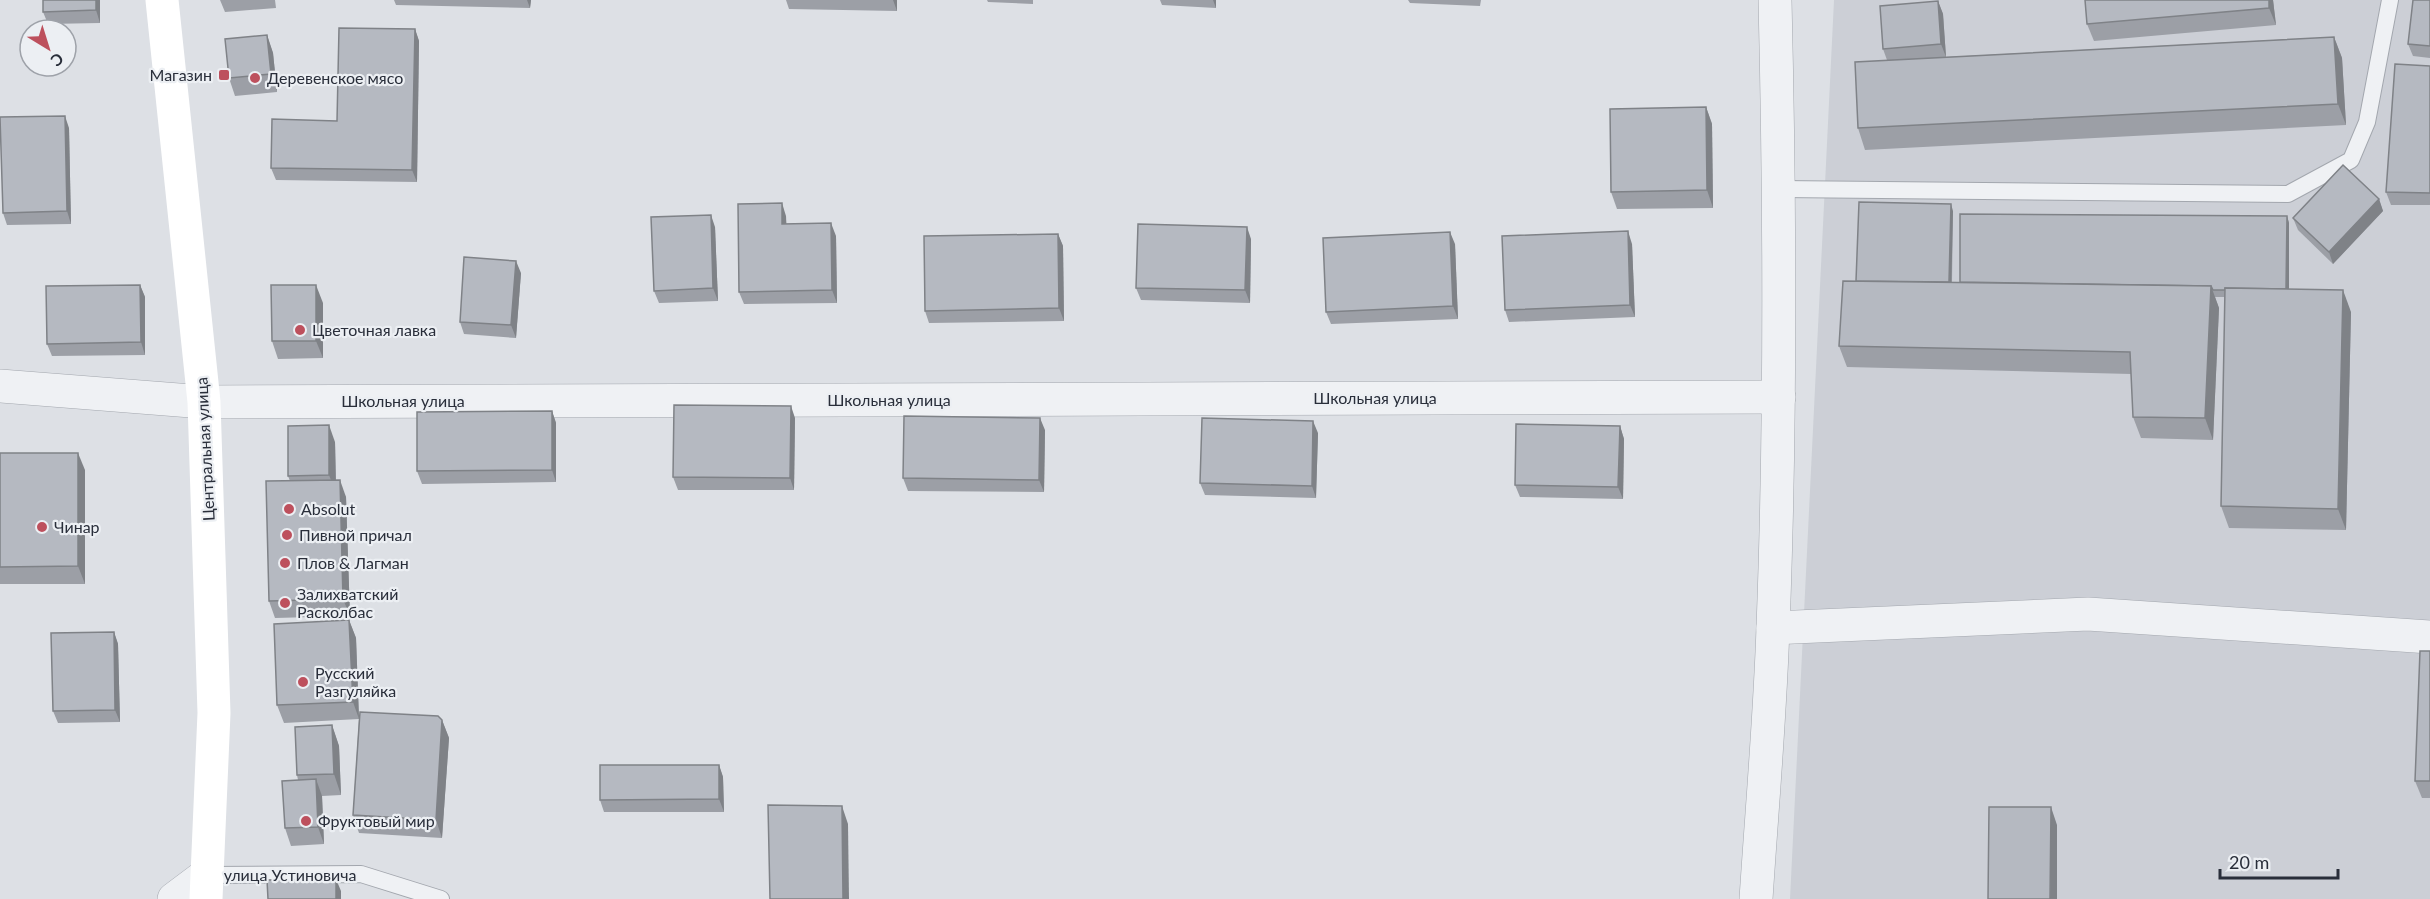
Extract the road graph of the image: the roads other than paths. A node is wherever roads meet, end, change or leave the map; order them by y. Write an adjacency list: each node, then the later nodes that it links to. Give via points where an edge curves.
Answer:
1 (162, 0): 7 (street, Центральная улица)
2 (1775, 0): 4 (street)
3 (2390, 0): 4 (lane, via 2367,122 2351,160 2288,194)
4 (1780, 189): 6 (street)
5 (0, 386): 7 (street, Школьная улица)
6 (1779, 397): 7 (street, Школьная улица); 8 (street)
7 (204, 402): 10 (street, Центральная улица, via 214,713)
8 (1773, 628): 9 (street, via 2088,614); 13 (street)
9 (2430, 637)
10 (206, 887): 11 (street); 12 (lane, улица Устиновича, via 362,874)
11 (174, 899)
12 (441, 899)
13 (1756, 899)

